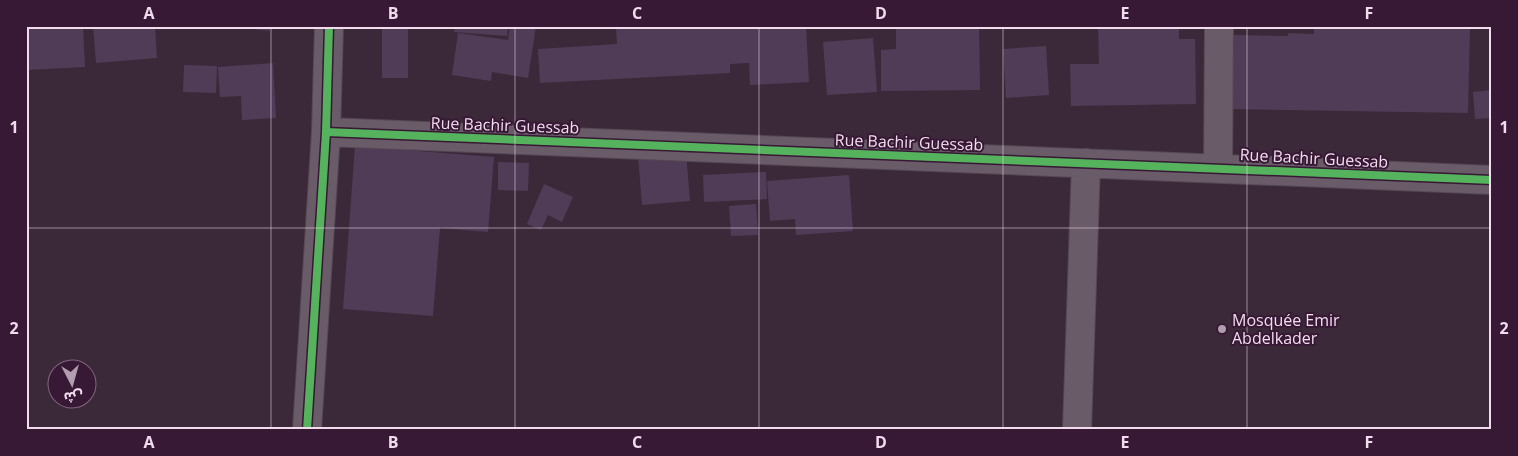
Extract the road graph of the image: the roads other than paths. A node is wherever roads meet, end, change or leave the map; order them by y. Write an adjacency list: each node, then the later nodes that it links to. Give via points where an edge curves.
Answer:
1 (329, 26): 3 (street)
2 (1219, 26): 5 (street)
3 (326, 132): 4 (street, Rue Bachir Guessab); 7 (street)
4 (1086, 162): 5 (street, Rue Bachir Guessab); 8 (street)
5 (1218, 168): 6 (street, Rue Bachir Guessab)
6 (1492, 180)
7 (307, 430)
8 (1077, 430)

